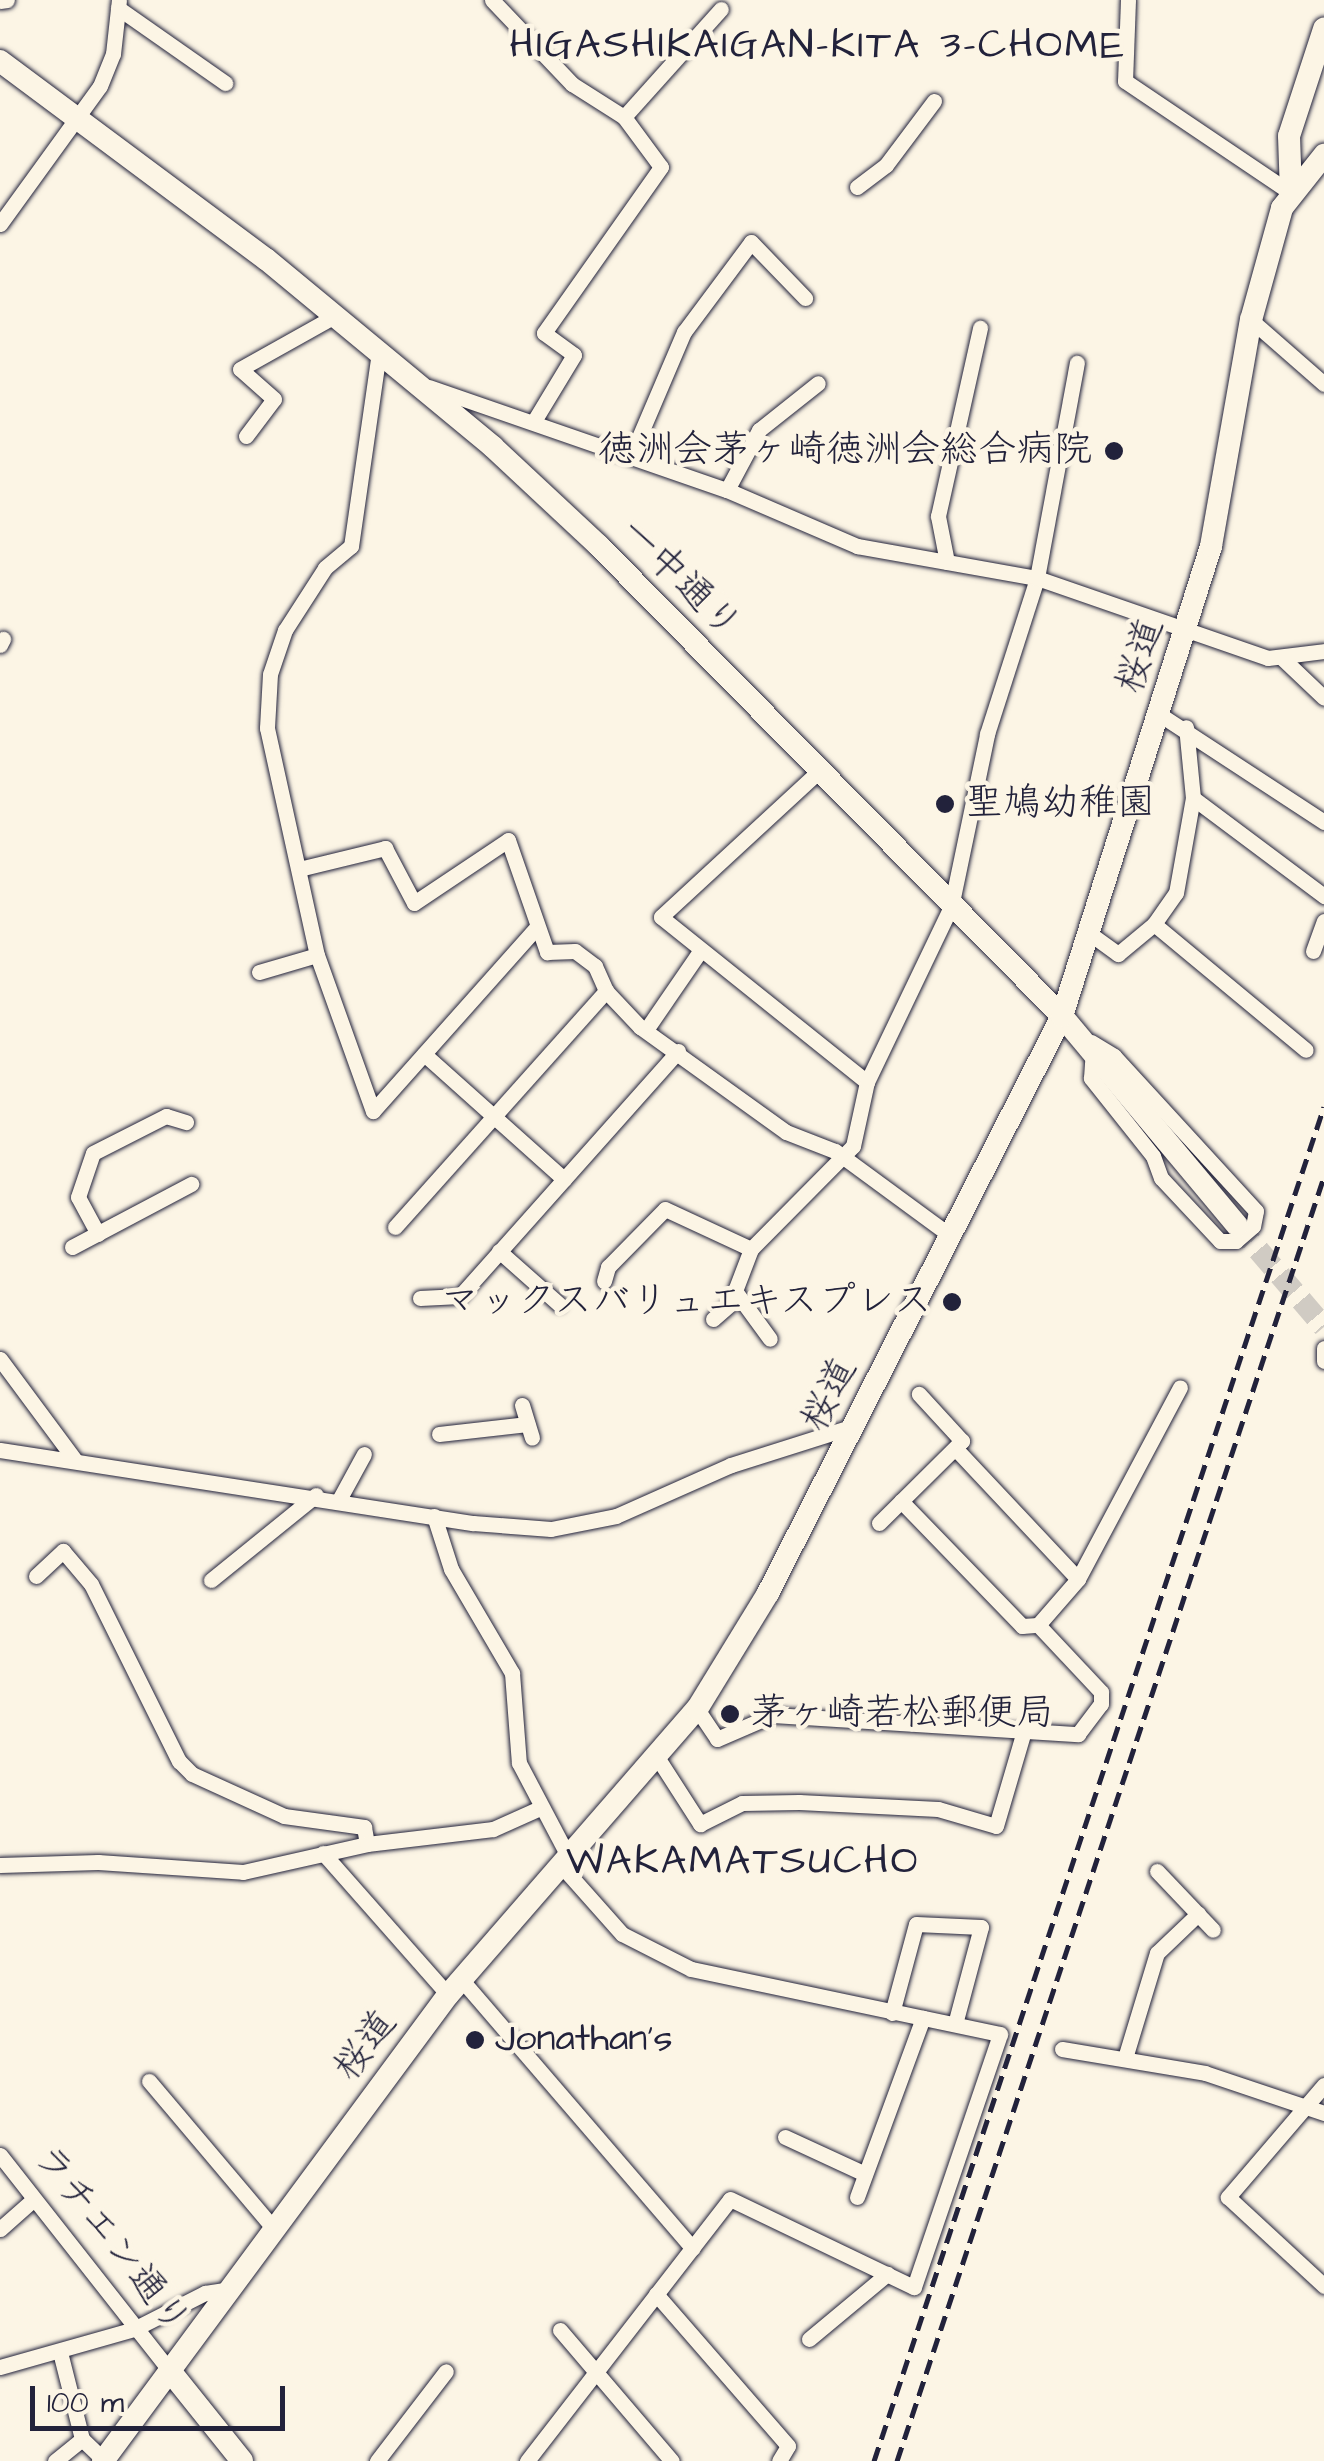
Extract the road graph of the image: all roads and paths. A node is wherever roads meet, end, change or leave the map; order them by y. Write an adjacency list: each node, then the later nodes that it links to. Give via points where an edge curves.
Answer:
1 (492, 0): 9 (street, via 572,84)
2 (1128, 0): 13 (street, via 1125,81)
3 (119, 4): 7 (street); 10 (street, via 113,54)
4 (721, 9): 9 (street)
5 (1324, 29): 13 (street, via 1289,136)
6 (0, 60): 10 (street, 一中通り)
7 (225, 83)
8 (934, 101): 12 (street, via 886,165)
9 (624, 117): 24 (street, via 661,166 544,333 574,356)
10 (79, 119): 14 (street); 16 (street, 一中通り)
11 (1324, 155): 13 (street)
12 (858, 187)
13 (1291, 193): 17 (street, 桜道)
14 (0, 224)
15 (805, 298): 26 (street, via 750,242 684,332)
16 (336, 316): 19 (street, 一中通り); 25 (street, via 240,369 274,399)
17 (1251, 320): 23 (street); 30 (street, 桜道, via 1224,492)
18 (980, 328): 28 (street, via 938,516)
19 (379, 352): 22 (street, 一中通り); 39 (street, via 351,546 325,568 290,620 270,674 270,754)
20 (1076, 363): 29 (street)
21 (818, 382): 27 (street, via 759,430)
22 (418, 384): 24 (street); 36 (street, 一中通り, via 598,545)
23 (1324, 384)
24 (534, 421): 26 (street)
25 (246, 436)
26 (631, 456): 27 (street)
27 (726, 490): 28 (street, via 856,546)
28 (947, 562): 29 (street)
29 (1037, 578): 30 (street); 41 (street, via 987,734)
30 (1185, 633): 32 (street); 34 (street, 桜道)
31 (1324, 651): 32 (street)
32 (1281, 657): 33 (street)
33 (1324, 698)
34 (1159, 714): 35 (street); 45 (street, 桜道)
35 (1186, 727): 37 (street); 38 (street)
36 (819, 772): 41 (street, 一中通り); 46 (street, via 661,917)
37 (1193, 798): 40 (street); 43 (street, via 1181,878)
38 (1324, 822)
39 (299, 869): 44 (street, via 385,848 414,903 508,840); 48 (street)
40 (1324, 896)
41 (951, 908): 51 (street, 一中通り); 57 (street)
42 (1324, 922): 47 (street)
43 (1154, 924): 45 (street, via 1118,954); 54 (street)
44 (536, 929): 50 (street, via 547,952 575,951 596,966); 56 (street)
45 (1089, 933): 51 (street, 桜道)
46 (701, 950): 52 (street); 57 (street)
47 (1313, 952)
48 (317, 954): 49 (street); 56 (street, via 373,1111)
49 (259, 972)
50 (606, 992): 52 (street, via 640,1027); 58 (street)
51 (1062, 1016): 53 (street, 一中通り); 66 (street, 桜道)
52 (648, 1027): 55 (street)
53 (1086, 1043): 53 (street, via 1114,1056 1256,1211 1253,1226 1236,1242 1220,1241 1161,1178 1153,1156 1092,1078); 63 (street, 一中通り)
54 (1306, 1050)
55 (678, 1051): 60 (street, via 786,1132); 61 (street)
56 (424, 1054): 58 (street)
57 (867, 1082): 60 (street, via 853,1146)
58 (494, 1117): 61 (street); 64 (street)
59 (186, 1122): 65 (street, via 166,1116 93,1154 78,1197)
60 (843, 1160): 66 (street); 68 (street)
61 (564, 1180): 69 (street)
62 (191, 1184): 65 (street)
63 (1236, 1225)
64 (396, 1228)
65 (98, 1234): 67 (street)
66 (948, 1234): 82 (street, 桜道)
67 (72, 1247)
68 (751, 1249): 70 (street, via 665,1209 608,1267); 71 (street)
69 (499, 1251): 72 (street, via 460,1296); 73 (street)
70 (604, 1280)
71 (738, 1296): 74 (street); 75 (street)
72 (420, 1298)
73 (558, 1304)
74 (713, 1319)
75 (770, 1340)
76 (1324, 1348): 78 (street)
77 (0, 1358): 87 (street, via 8,1378)
78 (1324, 1361)
79 (1180, 1387): 94 (street)
80 (919, 1394): 85 (street, via 962,1441)
81 (522, 1405): 83 (street, via 530,1431)
82 (854, 1426): 91 (street, via 731,1464 616,1516 551,1529); 97 (street, 桜道, via 742,1642)
83 (439, 1434)
84 (0, 1450): 87 (street)
85 (956, 1450): 90 (street); 94 (street)
86 (364, 1454): 89 (street)
87 (76, 1460): 88 (street)
88 (316, 1496): 89 (street); 95 (street)
89 (340, 1498): 91 (street)
90 (901, 1501): 92 (street); 96 (street, via 1022,1626)
91 (434, 1516): 100 (street, via 451,1569 512,1673 519,1763)
92 (879, 1523)
93 (36, 1576): 101 (street, via 62,1550 91,1584 178,1761 192,1774 284,1816 364,1827)
94 (1078, 1579): 96 (street)
95 (211, 1580)
96 (1038, 1625): 98 (street, via 1101,1692 1102,1704 1078,1734)
97 (697, 1709): 98 (street, via 717,1739 773,1716 900,1719); 99 (street, 桜道)
98 (1022, 1734): 99 (street, via 996,1826 938,1809 798,1802 742,1803 700,1824)
99 (657, 1757): 103 (street, 桜道)
100 (540, 1808): 101 (street, via 493,1830); 103 (street)
101 (367, 1844): 102 (street)
102 (323, 1853): 104 (street, via 243,1872 98,1862); 108 (street)
103 (563, 1859): 108 (street, 桜道); 109 (street, via 598,1914 672,1961 727,1980)
104 (0, 1865)
105 (1157, 1871): 106 (street)
106 (1198, 1914): 107 (street); 113 (street, via 1157,1953)
107 (1213, 1930)
108 (455, 1987): 124 (street, 桜道); 125 (street)
109 (892, 2013): 110 (street); 111 (street, via 916,1924 981,1927)
110 (922, 2018): 111 (street); 120 (street)
111 (956, 2024): 126 (street, via 1000,2034 914,2288)
112 (1062, 2049): 113 (street)
113 (1125, 2058): 116 (street, via 1204,2073)
114 (149, 2082): 124 (street)
115 (1324, 2085): 116 (street)
116 (1307, 2108): 117 (street); 127 (street, via 1228,2197)
117 (1324, 2113)
118 (785, 2136): 120 (street)
119 (0, 2155): 122 (street, ラチエン通り)
120 (865, 2174): 121 (street)
121 (857, 2197)
122 (34, 2198): 123 (street); 130 (street, ラチエン通り)
123 (0, 2229)
124 (274, 2230): 128 (street, 桜道)
125 (692, 2248): 126 (street, via 730,2199); 129 (street)
126 (887, 2274): 132 (street)
127 (1324, 2286)
128 (230, 2289): 130 (street, via 204,2293); 136 (street, 桜道)
129 (656, 2294): 137 (street); 145 (street, via 788,2446)
130 (134, 2329): 133 (street); 136 (street, ラチエン通り)
131 (560, 2330): 137 (street)
132 (810, 2339)
133 (60, 2352): 134 (street); 138 (street)
134 (0, 2367)
135 (446, 2370): 142 (street)
136 (170, 2371): 140 (street, 桜道); 141 (street, ラチエン通り)
137 (596, 2372): 143 (street); 144 (street)
138 (82, 2439): 139 (street); 140 (street)
139 (55, 2461)
140 (104, 2461)
141 (242, 2461)
142 (377, 2461)
143 (527, 2461)
144 (672, 2461)
145 (779, 2461)

